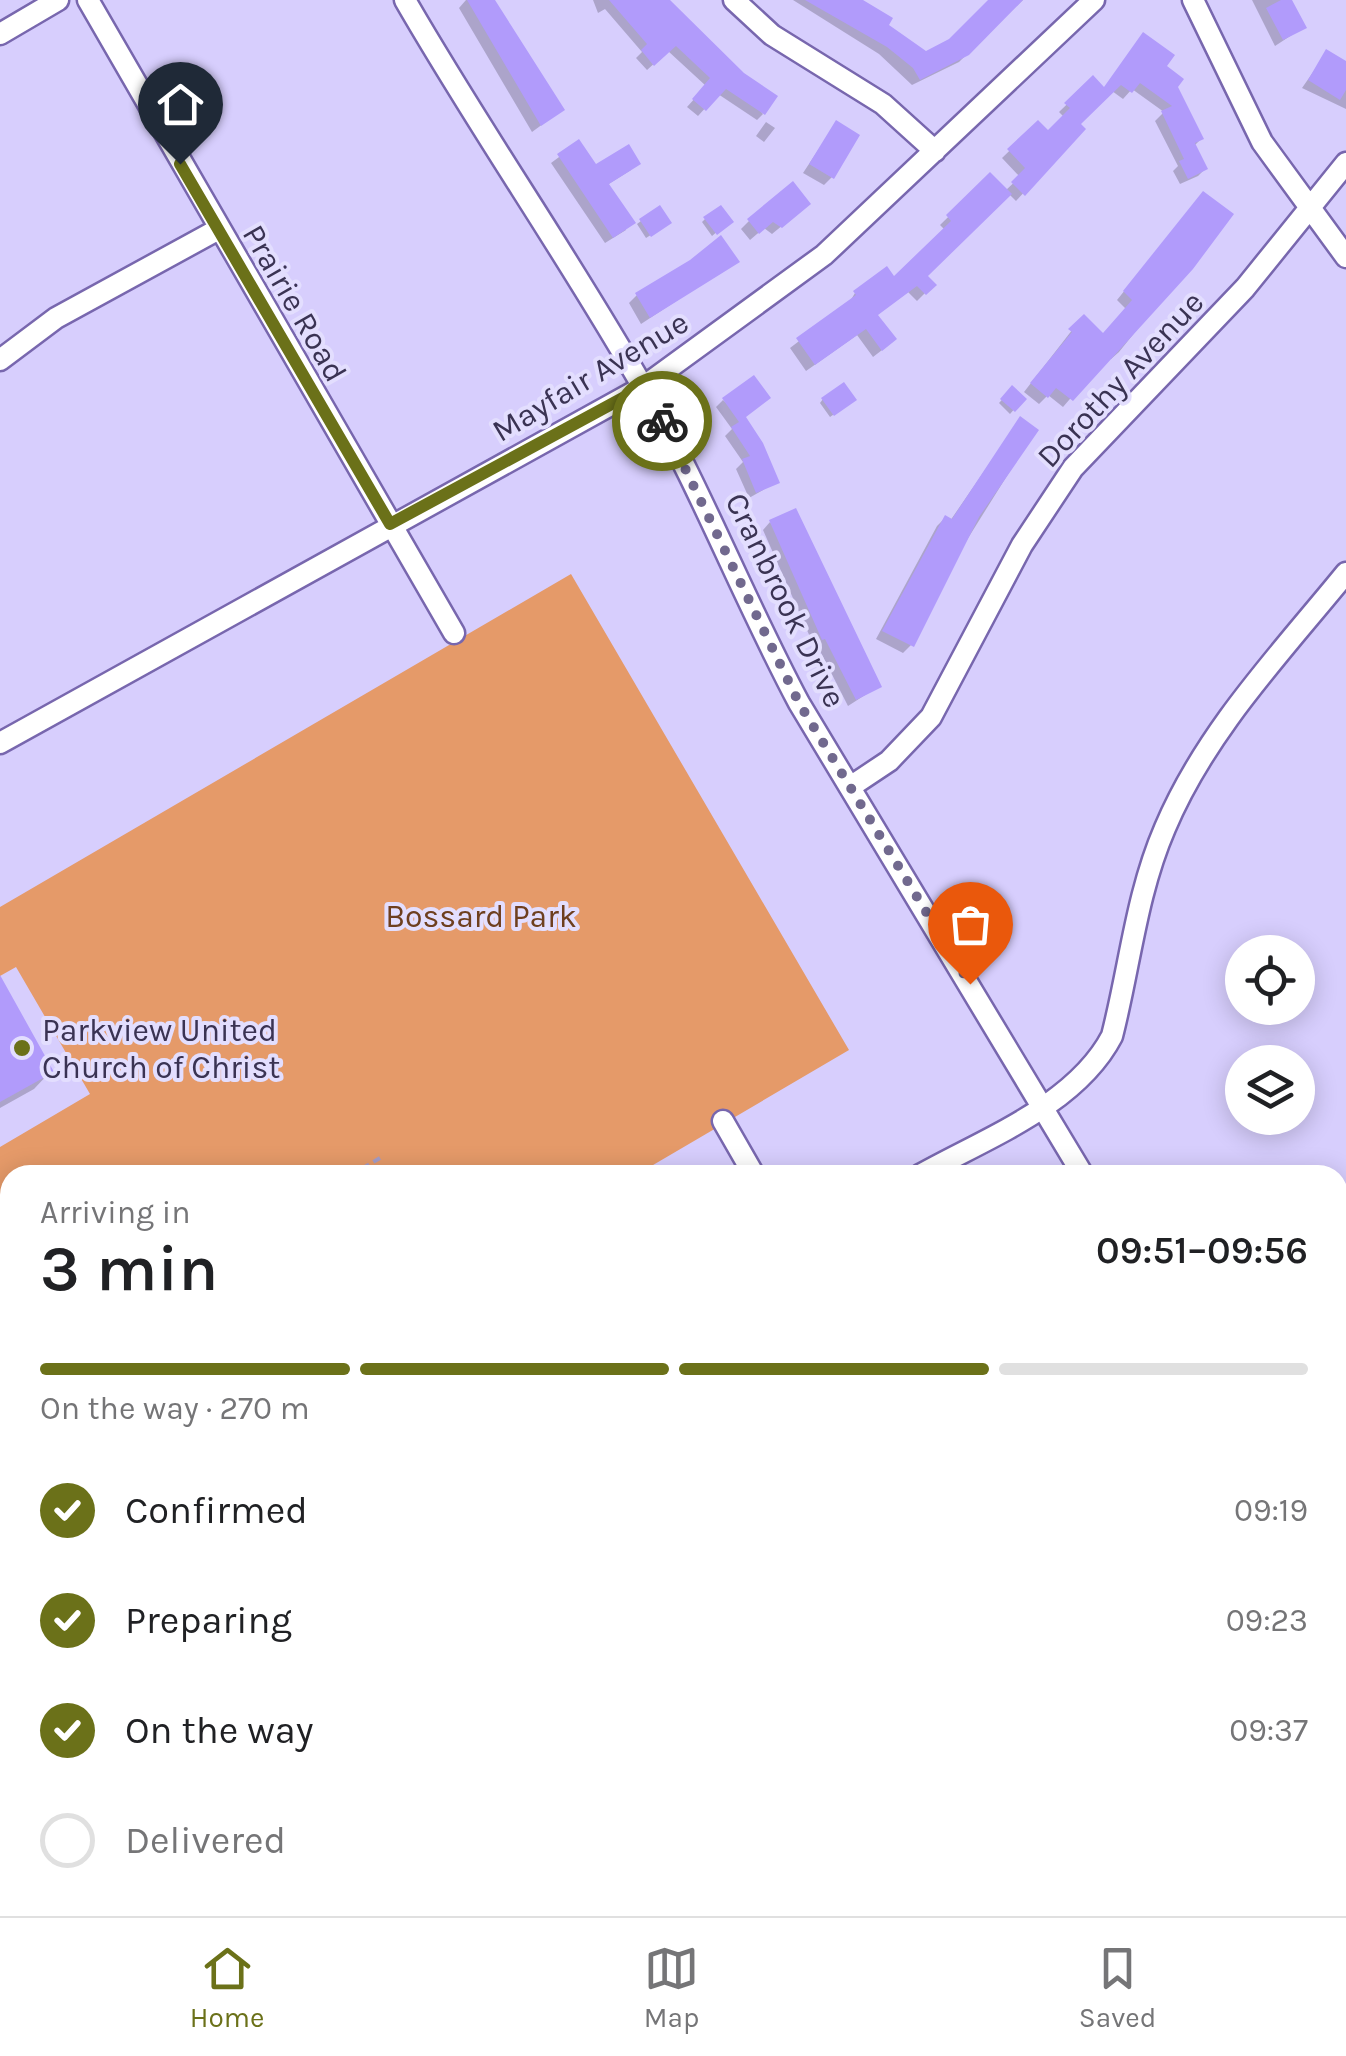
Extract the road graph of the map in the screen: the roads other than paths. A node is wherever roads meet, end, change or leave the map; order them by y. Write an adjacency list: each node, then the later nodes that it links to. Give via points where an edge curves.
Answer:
1 (58, 0): 7 (street)
2 (88, 0): 11 (street, Prairie Road)
3 (405, 0): 14 (street, Cranbrook Drive)
4 (734, 0): 8 (street, via 772,35 883,104)
5 (1094, 0): 8 (street, Mayfair Avenue)
6 (1192, 0): 10 (street, via 1262,142)
7 (0, 34)
8 (934, 152): 14 (street, Mayfair Avenue, via 824,255)
9 (1346, 163): 10 (street, Dorothy Avenue)
10 (1310, 208): 12 (street); 19 (street, Dorothy Avenue, via 1246,288 1073,468 1022,545 932,717 889,761)
11 (218, 230): 13 (street, via 56,318); 15 (street, Prairie Road)
12 (1346, 257)
13 (0, 360)
14 (643, 387): 15 (street, Mayfair Avenue); 19 (street, Cranbrook Drive, via 765,639)
15 (390, 524): 17 (street, Prairie Road); 18 (street, Mayfair Avenue)
16 (1346, 573): 20 (street, via 1236,706 1185,784 1148,874 1112,1036 1087,1074)
17 (454, 633)
18 (0, 743)
19 (850, 788): 20 (street, Cranbrook Drive)
20 (1042, 1106): 23 (street); 24 (street, Cranbrook Drive)
21 (723, 1121): 22 (street)
22 (748, 1165)
23 (938, 1165)
24 (1077, 1165)

